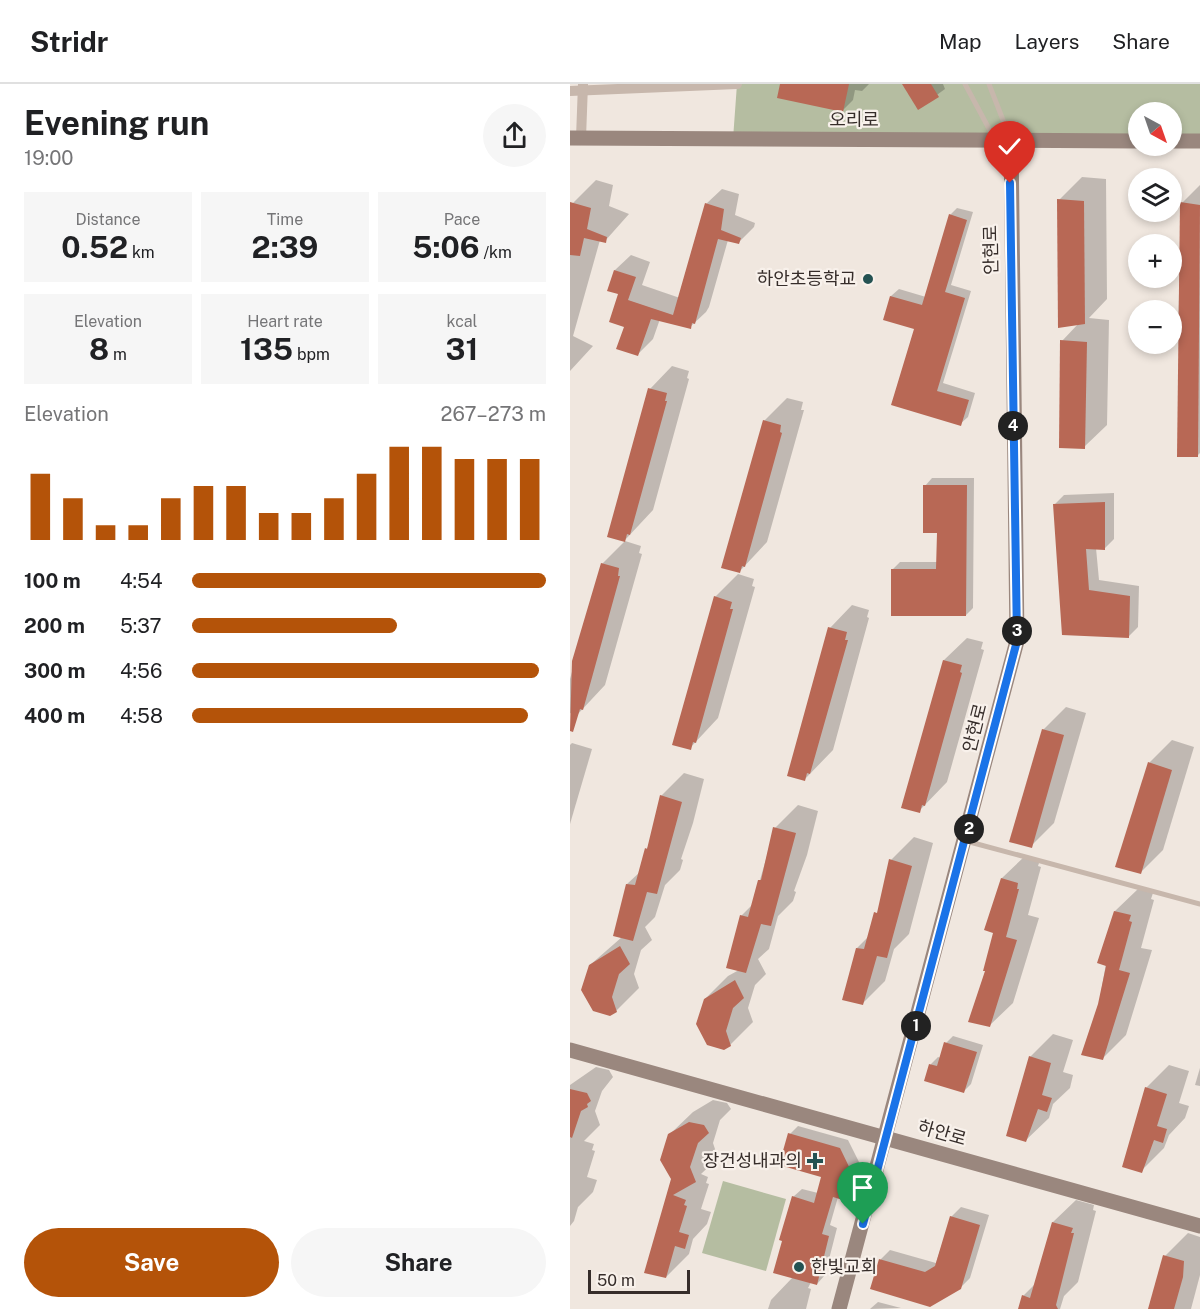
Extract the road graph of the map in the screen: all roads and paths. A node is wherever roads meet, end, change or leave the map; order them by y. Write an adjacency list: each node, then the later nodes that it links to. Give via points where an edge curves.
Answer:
1 (737, 84): 4 (street)
2 (965, 84): 8 (lane)
3 (989, 84): 9 (lane)
4 (663, 86): 5 (street)
5 (583, 88): 6 (street); 7 (street)
6 (570, 91)
7 (575, 138): 8 (street, 오리로)
8 (995, 139): 9 (street, 오리로)
9 (1011, 139): 10 (street, 오리로); 13 (street, 안현로, via 1017,641)
10 (1128, 141)
11 (1182, 141): 12 (street)
12 (1200, 141)
13 (966, 841): 14 (lane); 16 (street, 안현로)
14 (1200, 904)
15 (570, 1050): 16 (street, 하안로)
16 (886, 1138): 17 (street, 하안로); 18 (street, 안현로)
17 (1200, 1226)
18 (839, 1309)

